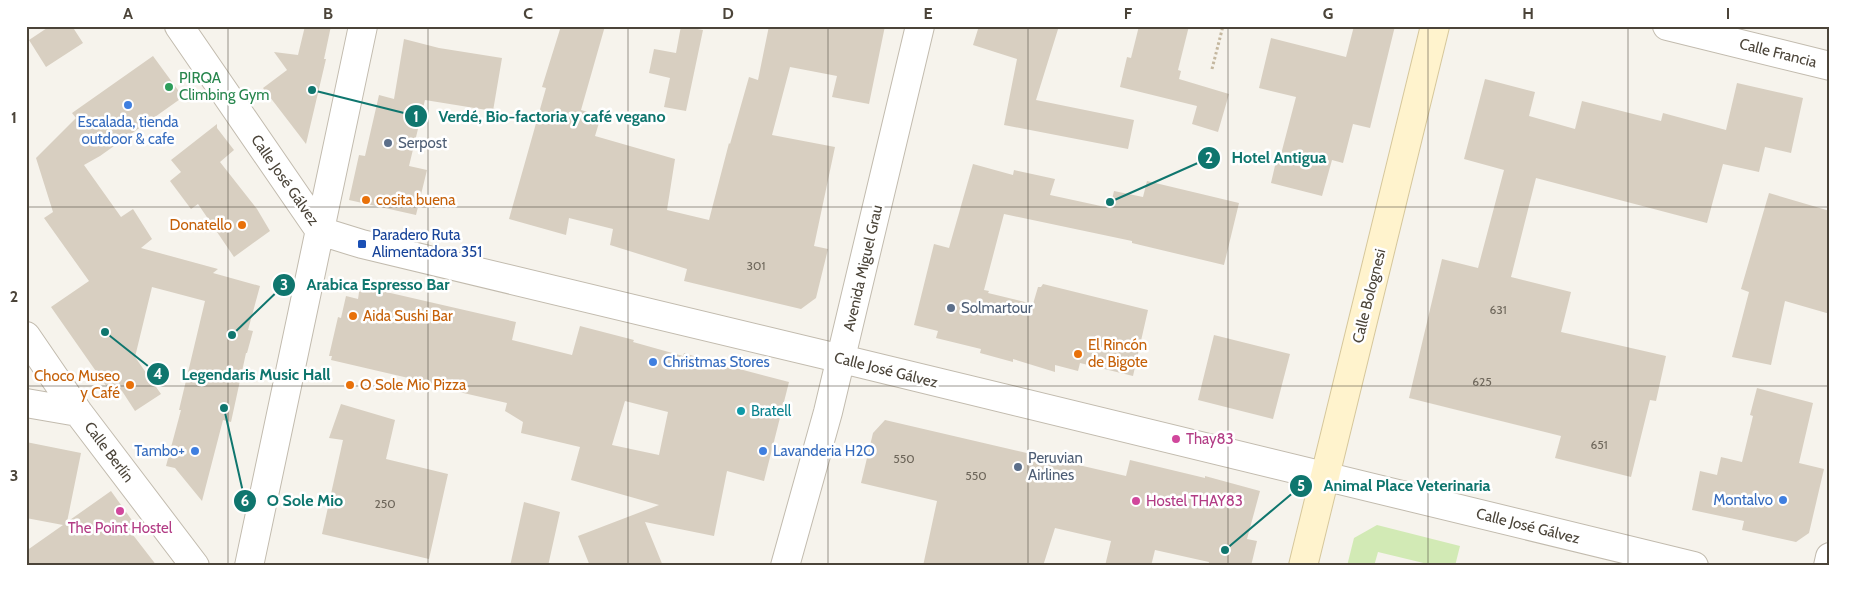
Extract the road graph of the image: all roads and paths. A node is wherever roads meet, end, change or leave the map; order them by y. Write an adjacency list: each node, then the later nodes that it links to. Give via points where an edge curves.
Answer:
1 (179, 26): 9 (street, Calle José Gálvez)
2 (363, 26): 9 (street)
3 (920, 26): 11 (street, Avenida Miguel Grau)
4 (1223, 26): 8 (path)
5 (1435, 26): 14 (main road, Calle Bolognesi)
6 (1668, 26): 7 (street, Calle Francia)
7 (1830, 66)
8 (1212, 69)
9 (320, 231): 11 (street, Calle José Gálvez, via 362,244); 17 (street)
10 (26, 336): 13 (street, Calle Berlín)
11 (842, 359): 14 (street, Calle José Gálvez); 18 (street, Avenida Miguel Grau)
12 (26, 403): 13 (street)
13 (78, 412): 16 (street, Calle Berlín)
14 (1324, 476): 19 (main road, Calle Bolognesi); 20 (street, Calle José Gálvez)
15 (1830, 557): 21 (street)
16 (195, 566)
17 (249, 566)
18 (785, 566)
19 (1303, 566)
20 (1694, 566)
21 (1828, 566)

